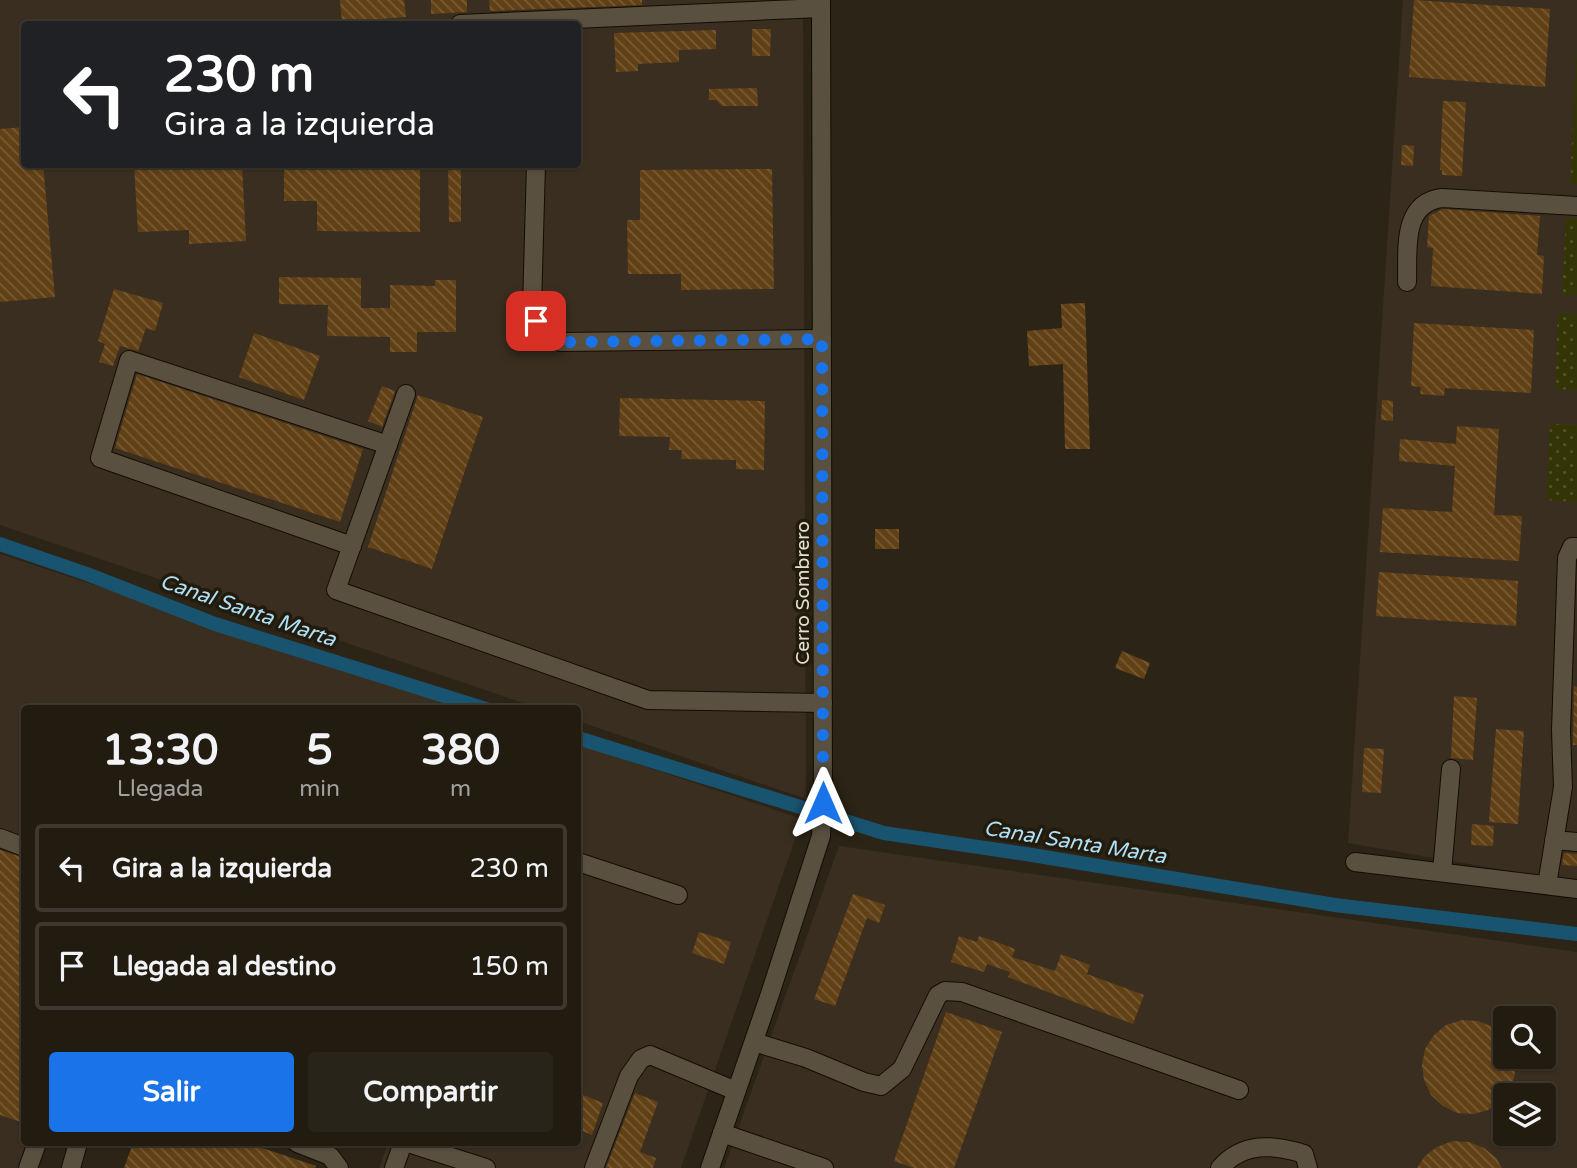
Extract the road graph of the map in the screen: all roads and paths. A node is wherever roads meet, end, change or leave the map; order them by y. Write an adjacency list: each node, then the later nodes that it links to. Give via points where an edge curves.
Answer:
1 (821, 4): 2 (street); 6 (street, Cerro Sombrero)
2 (514, 21)
3 (536, 168): 6 (street, via 532,308 542,334 549,339)
4 (1577, 206): 5 (street, via 1430,199 1420,207 1408,230)
5 (1407, 282)
6 (822, 339): 11 (street, Cerro Sombrero)
7 (406, 394): 8 (street)
8 (388, 445): 9 (street); 9 (street, via 129,360 100,458)
9 (352, 546): 11 (street, via 336,590 648,701)
10 (1577, 547): 13 (street, via 1572,547 1567,558 1561,730)
11 (823, 703): 24 (street, Cerro Sombrero, via 821,836)
12 (1451, 769): 20 (street)
13 (1570, 769): 15 (street)
14 (0, 838): 17 (street)
15 (1554, 840): 16 (street); 21 (street)
16 (1577, 842)
17 (21, 846)
18 (1354, 862): 20 (street)
19 (581, 863): 23 (street)
20 (1442, 872): 21 (street)
21 (1547, 885): 22 (street)
22 (1577, 889)
23 (678, 895)
24 (754, 1042): 25 (street, via 881,1086 902,1069 938,995 962,992); 26 (street, Cerro Sombrero)
25 (1239, 1090)
26 (737, 1091): 27 (street, Cerro Sombrero); 38 (street, via 650,1055 640,1059 629,1076)
27 (722, 1133): 39 (street, Cerro Sombrero); 40 (street)
28 (36, 1146): 33 (street)
29 (77, 1146): 34 (street)
30 (305, 1146): 35 (street, via 330,1156)
31 (404, 1146): 36 (street)
32 (415, 1146): 37 (street)
33 (28, 1168)
34 (71, 1168)
35 (339, 1168)
36 (394, 1168)
37 (486, 1168)
38 (594, 1168)
39 (710, 1168)
40 (824, 1168)
41 (1220, 1168): 42 (street, via 1251,1147 1280,1146 1304,1154)
42 (1308, 1168)

